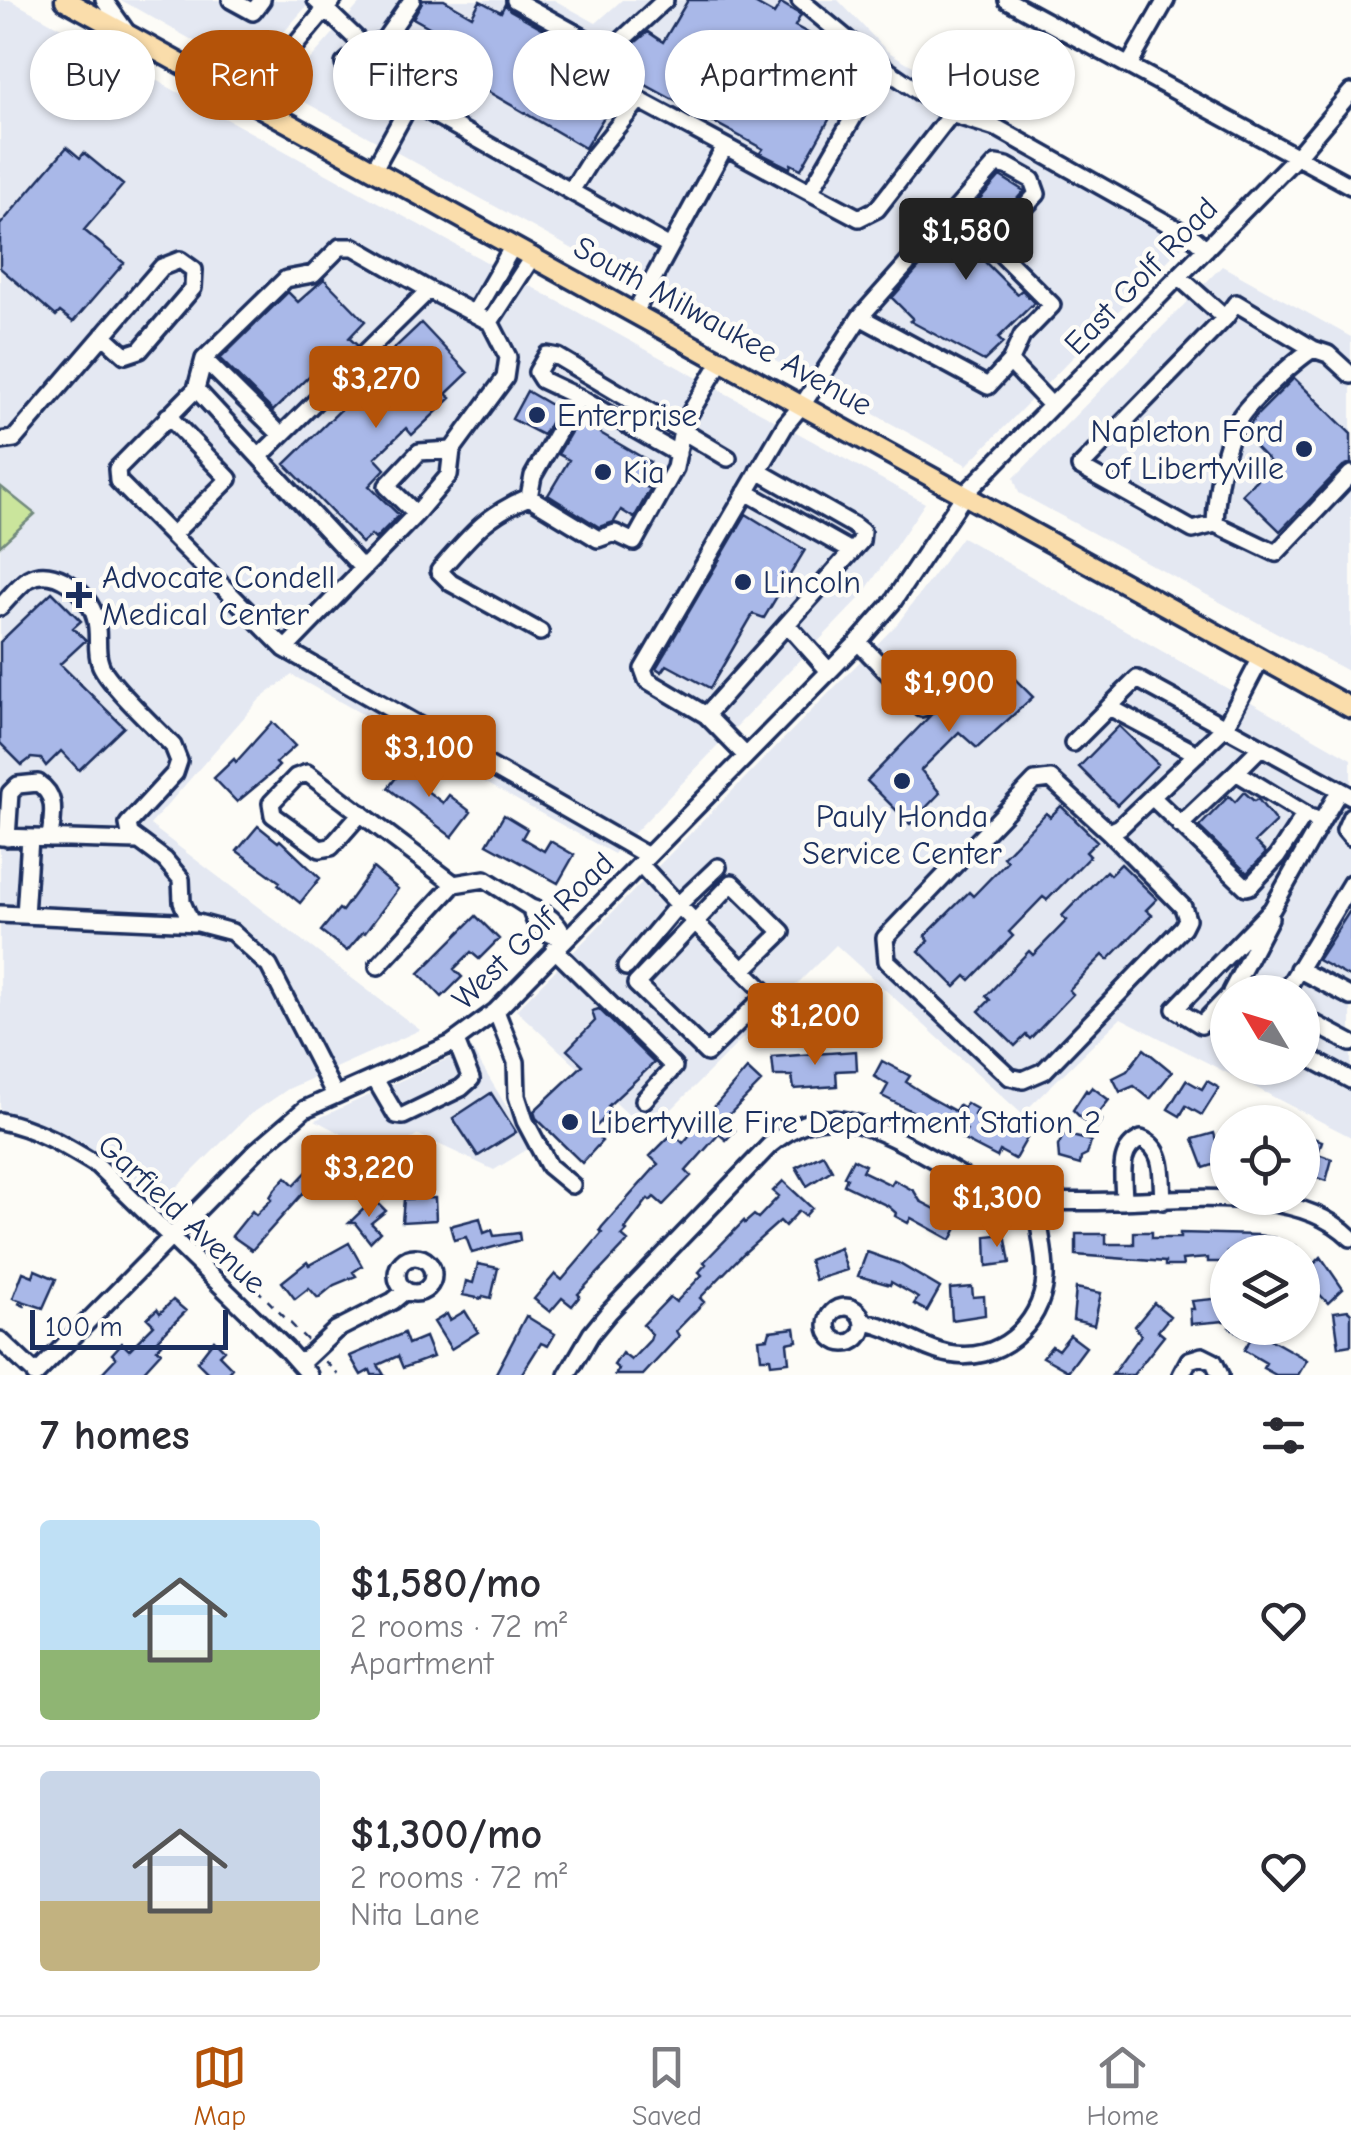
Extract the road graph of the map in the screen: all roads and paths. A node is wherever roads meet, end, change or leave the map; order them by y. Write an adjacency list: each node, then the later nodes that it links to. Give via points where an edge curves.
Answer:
1 (65, 0): 12 (main road, South Milwaukee Avenue)
2 (104, 0): 13 (street)
3 (231, 0): 4 (street, via 252,12)
4 (262, 0)
5 (412, 0): 16 (street)
6 (515, 0): 7 (street, via 609,52)
7 (664, 0)
8 (800, 0): 17 (street)
9 (1007, 0): 18 (street)
10 (1166, 0): 18 (street)
11 (325, 3): 14 (street); 15 (street)
12 (121, 30)
13 (125, 30)
14 (304, 30)
15 (349, 30)
16 (391, 30)
17 (838, 30)
18 (1130, 65): 27 (street)
19 (1351, 92): 27 (street, East Golf Road)
20 (284, 120): 28 (main road, South Milwaukee Avenue)
21 (400, 120): 28 (street)
22 (445, 120): 30 (street)
23 (852, 120): 31 (street)
24 (946, 120): 31 (street, via 878,209 860,218)
25 (970, 120): 34 (street, via 998,129)
26 (724, 148): 30 (street, via 638,100); 31 (street); 33 (street)
27 (1297, 156): 29 (street); 34 (street, East Golf Road)
28 (374, 169): 32 (main road, South Milwaukee Avenue)
29 (1351, 186)
30 (571, 191): 33 (street)
31 (810, 192)
32 (514, 246): 35 (main road, South Milwaukee Avenue); 38 (street)
33 (670, 247): 39 (street)
34 (1206, 249): 36 (street, East Golf Road)
35 (532, 256): 39 (main road, South Milwaukee Avenue); 42 (street)
36 (1178, 277): 41 (street); 52 (street, East Golf Road)
37 (429, 290): 38 (street); 45 (street, via 354,247 340,247 312,274 286,279); 55 (street)
38 (476, 312): 42 (street)
39 (635, 312): 46 (main road, South Milwaukee Avenue)
40 (860, 317): 47 (street, via 988,386); 47 (street, via 996,164 1007,166 1032,180 1036,194 991,244 1052,305 1022,336); 51 (street)
41 (1225, 318): 44 (street, via 1236,302); 67 (street, via 1080,467 1193,530)
42 (490, 322): 57 (street, via 508,357 505,378)
43 (103, 336): 43 (street, via 162,266 180,260 194,270 193,288 140,350 125,355); 56 (street, via 14,439)
44 (1312, 349): 48 (street); 67 (street, via 1240,418 1216,492)
45 (204, 359): 49 (street); 55 (street)
46 (722, 359): 51 (main road, South Milwaukee Avenue); 54 (street)
47 (1010, 362): 52 (street)
48 (1351, 375)
49 (196, 390): 53 (street); 59 (street)
50 (578, 397): 54 (street, via 536,372 547,354); 58 (street); 65 (street)
51 (804, 404): 61 (street); 64 (main road, South Milwaukee Avenue)
52 (1052, 406): 64 (street, East Golf Road)
53 (168, 416): 68 (street, via 117,469 118,481); 68 (street, via 230,479)
54 (682, 432): 58 (street); 60 (street)
55 (280, 435): 59 (street)
56 (0, 442)
57 (452, 450): 66 (street, via 449,475); 66 (street, via 419,452 387,486)
58 (678, 454): 65 (street, via 634,542 615,533 598,539)
59 (259, 457): 70 (street)
60 (728, 458)
61 (758, 471): 63 (street); 69 (street, via 853,525 862,532)
62 (1351, 474): 67 (street, via 1276,553)
63 (746, 492): 69 (street); 81 (street, via 643,669 643,676)
64 (965, 494): 74 (street, West Golf Road); 76 (main road, South Milwaukee Avenue)
65 (528, 497): 73 (street, via 499,509 439,571)
66 (416, 514): 70 (street)
67 (1215, 524)
68 (172, 535): 75 (street)
69 (856, 546): 72 (street)
70 (363, 569): 75 (street)
71 (0, 607): 100 (street, via 40,575 66,582 86,598 95,614 99,662 173,746 179,762 174,773 128,824)
72 (787, 624): 77 (street); 81 (street)
73 (540, 632)
74 (858, 642): 77 (street, West Golf Road); 78 (street)
75 (284, 649): 101 (street)
76 (1261, 658): 80 (main road, South Milwaukee Avenue); 82 (street)
77 (829, 672): 86 (street, West Golf Road)
78 (922, 708)
79 (1109, 708): 82 (street, via 1137,679); 83 (street); 85 (street)
80 (1351, 708)
81 (706, 714): 86 (street)
82 (1225, 727): 84 (street); 85 (street)
83 (1073, 744)
84 (1261, 747): 87 (street); 88 (street)
85 (1197, 754): 89 (street)
86 (746, 756): 101 (street, West Golf Road)
87 (1236, 772): 91 (street); 94 (street)
88 (1346, 792): 93 (street)
89 (1152, 797): 94 (street); 95 (street)
90 (361, 813): 90 (street, via 307,772 271,803 273,815 320,850 331,847); 104 (street)
91 (1305, 814): 93 (street); 94 (street, via 1277,857 1246,887)
92 (1351, 816): 96 (street, via 1345,830)
93 (1322, 822): 106 (street)
94 (1180, 825)
95 (1109, 832): 95 (street, via 1050,779 1034,781 885,938 887,960 1010,1077 1023,1080 1044,1071 1187,919 1183,906)
96 (1351, 837)
97 (4, 838): 98 (street); 99 (street, via 10,793 38,783 54,802)
98 (30, 838): 99 (street); 108 (street)
99 (50, 838): 100 (street)
100 (136, 841): 109 (street, via 181,879)
101 (644, 860): 105 (street); 111 (street, West Golf Road)
102 (718, 867): 105 (street)
103 (1351, 883): 114 (street)
104 (454, 884): 111 (street, via 484,879 542,911 558,923); 112 (street)
105 (678, 905): 110 (street); 113 (street)
106 (1272, 909): 116 (street); 120 (street, via 1175,1009 1201,1025)
107 (0, 914): 108 (street)
108 (25, 915): 109 (street)
109 (191, 922): 127 (street, via 232,932 269,966)
110 (695, 922): 115 (street); 115 (street, via 732,884 782,932); 115 (street, via 636,984 707,1053 766,994)
111 (560, 944): 119 (street, West Golf Road); 128 (street, via 674,1067)
112 (378, 966)
113 (626, 967)
114 (1298, 969): 117 (street); 118 (street)
115 (743, 970)
116 (1239, 975)
117 (1295, 975)
118 (1351, 997)
119 (496, 1011): 122 (street, West Golf Road); 130 (street, via 516,1062 525,1121 549,1166)
120 (1210, 1015)
121 (1320, 1027): 123 (street)
122 (456, 1040): 125 (street, West Golf Road); 125 (street, via 471,1079 403,1116)
123 (1351, 1043)
124 (1320, 1064): 126 (street)
125 (375, 1079): 127 (street, West Golf Road)
126 (1351, 1080)
127 (335, 1095): 134 (street, West Golf Road, via 305,1109)
128 (644, 1100)
129 (0, 1121): 135 (street, Garfield Avenue, via 22,1125 97,1165)
130 (572, 1185)
131 (1035, 1201): 132 (street); 140 (street, via 1045,1276 1041,1298 1020,1334 1002,1347 979,1356 949,1354); 146 (street, via 986,1190 869,1127 846,1120 805,1123 770,1144 608,1312)
132 (1124, 1201): 133 (street); 133 (street, via 1124,1153 1141,1139 1159,1154)
133 (1163, 1201): 136 (street, via 1274,1202 1305,1210)
134 (188, 1220): 135 (street, West Golf Road); 142 (path)
135 (172, 1236): 143 (street, Garfield Avenue); 144 (street, West Golf Road)
136 (1351, 1238)
137 (405, 1291): 142 (street, via 349,1321)
138 (29, 1302): 139 (path)
139 (18, 1304)
140 (862, 1322)
141 (0, 1340): 144 (street)
142 (316, 1349): 143 (street); 145 (path)
143 (304, 1370)
144 (35, 1374)
145 (338, 1375)
146 (566, 1375)
147 (1180, 1375): 148 (street, via 1189,1360 1202,1356)
148 (1220, 1375)

